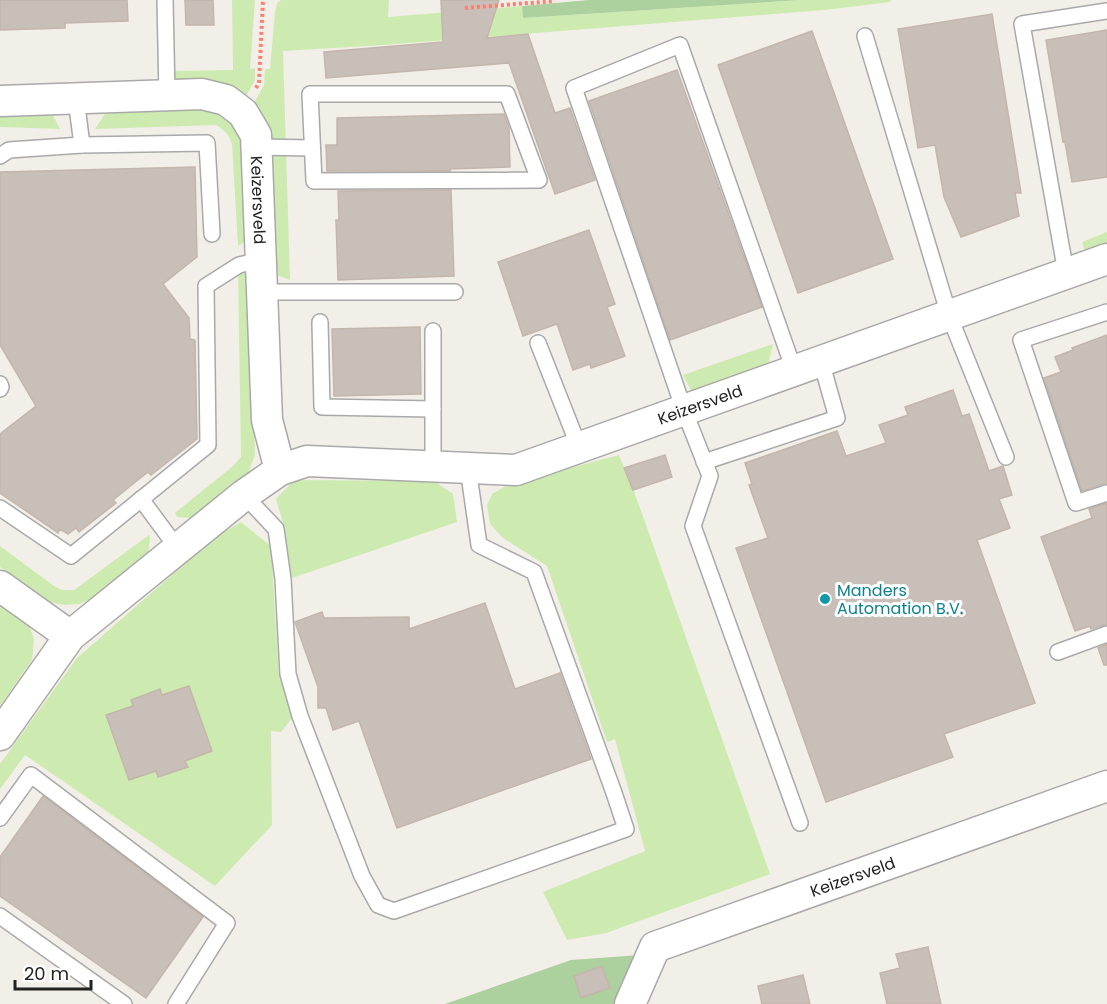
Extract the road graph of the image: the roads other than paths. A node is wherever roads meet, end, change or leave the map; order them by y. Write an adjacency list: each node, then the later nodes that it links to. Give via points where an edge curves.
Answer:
1 (165, 0): 4 (lane)
2 (1107, 11): 14 (lane, via 1022,24)
3 (865, 36): 18 (lane)
4 (167, 96): 5 (street); 8 (street, Keizersveld, via 202,94 226,100 243,113 256,135)
5 (76, 99): 6 (street); 7 (lane)
6 (0, 101)
7 (82, 145): 10 (lane, via 9,150); 11 (lane, via 207,143)
8 (256, 147): 9 (lane); 13 (street, Keizersveld)
9 (312, 148): 9 (lane, via 310,94 507,94 538,180 314,181)
10 (0, 156)
11 (212, 234)
12 (1107, 259): 14 (street, Keizersveld)
13 (261, 260): 15 (street, Keizersveld); 33 (lane, via 239,264 206,286 208,445)
14 (1066, 273): 18 (street, Keizersveld)
15 (263, 292): 16 (lane); 30 (street, Keizersveld, via 267,420)
16 (455, 292)
17 (1107, 312): 31 (lane, via 1021,340 1076,503)
18 (949, 315): 22 (street, Keizersveld); 26 (lane)
19 (320, 322): 23 (lane, via 322,407)
20 (433, 331): 23 (lane)
21 (538, 343): 25 (lane)
22 (808, 366): 24 (street, Keizersveld); 24 (lane, via 680,45 574,88); 27 (lane, via 837,418)
23 (433, 410): 28 (lane)
24 (684, 410): 25 (street, Keizersveld); 27 (lane)
25 (579, 447): 29 (street, Keizersveld, via 516,470)
26 (1006, 457)
27 (704, 462): 43 (lane, via 710,476 693,526)
28 (433, 466): 29 (street, Keizersveld); 30 (street, Keizersveld, via 307,461)
29 (468, 468): 32 (lane, via 479,545 534,572 626,829 394,911 378,905 362,876 300,716 288,674 276,529)
30 (280, 470): 32 (street, Keizersveld)
31 (1107, 493)
32 (244, 495): 35 (street, Keizersveld)
33 (141, 499): 34 (lane, via 71,556); 35 (lane)
34 (0, 508)
35 (178, 549): 38 (street, Keizersveld)
36 (0, 585): 38 (street)
37 (1107, 634): 39 (lane)
38 (70, 636): 40 (street, Keizersveld)
39 (1058, 652)
40 (0, 735)
41 (1107, 786): 47 (street, Keizersveld, via 655,947)
42 (0, 818): 46 (lane, via 31,775 227,923)
43 (800, 824)
44 (0, 916): 45 (lane)
45 (124, 1004)
46 (176, 1004)
47 (630, 1004)

